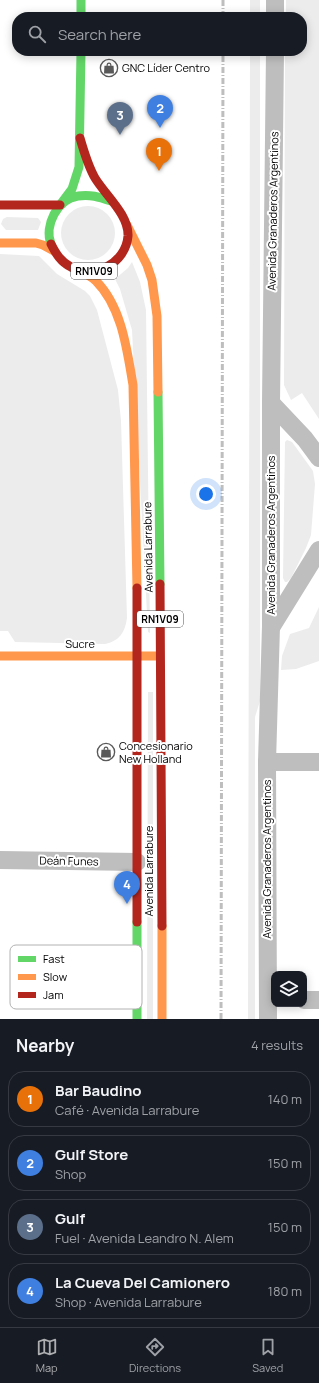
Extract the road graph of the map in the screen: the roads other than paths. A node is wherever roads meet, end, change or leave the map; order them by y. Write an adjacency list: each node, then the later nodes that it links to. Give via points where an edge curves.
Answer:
1 (81, 0): 3 (main road)
2 (275, 0): 4 (street)
3 (81, 12)
4 (275, 12)
5 (80, 56): 7 (main road, RN1V09)
6 (275, 56): 15 (street, Avenida Granaderos Argentinos)
7 (80, 138): 8 (main road, RN1V09, via 90,167); 10 (main road, RN1V09, via 76,177 72,189)
8 (111, 201): 10 (main road, via 96,195 79,195); 11 (main road, RN1V09, via 119,209)
9 (0, 205): 10 (main road)
10 (60, 205): 13 (main road, RN1V09, via 50,225 49,236)
11 (127, 225): 14 (main road, RN1V09, via 126,244 117,260 101,270); 21 (main road, Avenida Larrabure / RN1V09, via 152,280 157,316)
12 (0, 243): 13 (main road, via 36,243)
13 (54, 251): 14 (main road, RN1V09, via 66,265)
14 (83, 272): 20 (main road, Avenida Larrabure / RN1V09, via 96,280 114,310 128,355 133,385)
15 (271, 403): 16 (street); 18 (street, Avenida Granaderos Argentinos)
16 (319, 458)
17 (319, 550): 18 (street)
18 (271, 626): 22 (street, Avenida Granaderos Argentinos)
19 (0, 656): 20 (main road, Sucre)
20 (138, 656): 21 (main road, Sucre); 25 (main road, Avenida Larrabure / RN1V09)
21 (161, 656): 30 (main road, Avenida Larrabure / RN1V09)
22 (267, 762): 23 (street); 27 (street, Avenida Granaderos Argentinos)
23 (319, 762)
24 (0, 860): 25 (street, Deán Funes)
25 (137, 862): 26 (main road, Avenida Larrabure / RN1V09)
26 (137, 945)
27 (271, 1000): 31 (street, Avenida Granaderos Argentinos)
28 (307, 1000): 29 (street)
29 (319, 1000)
30 (162, 1019)
31 (268, 1019)

